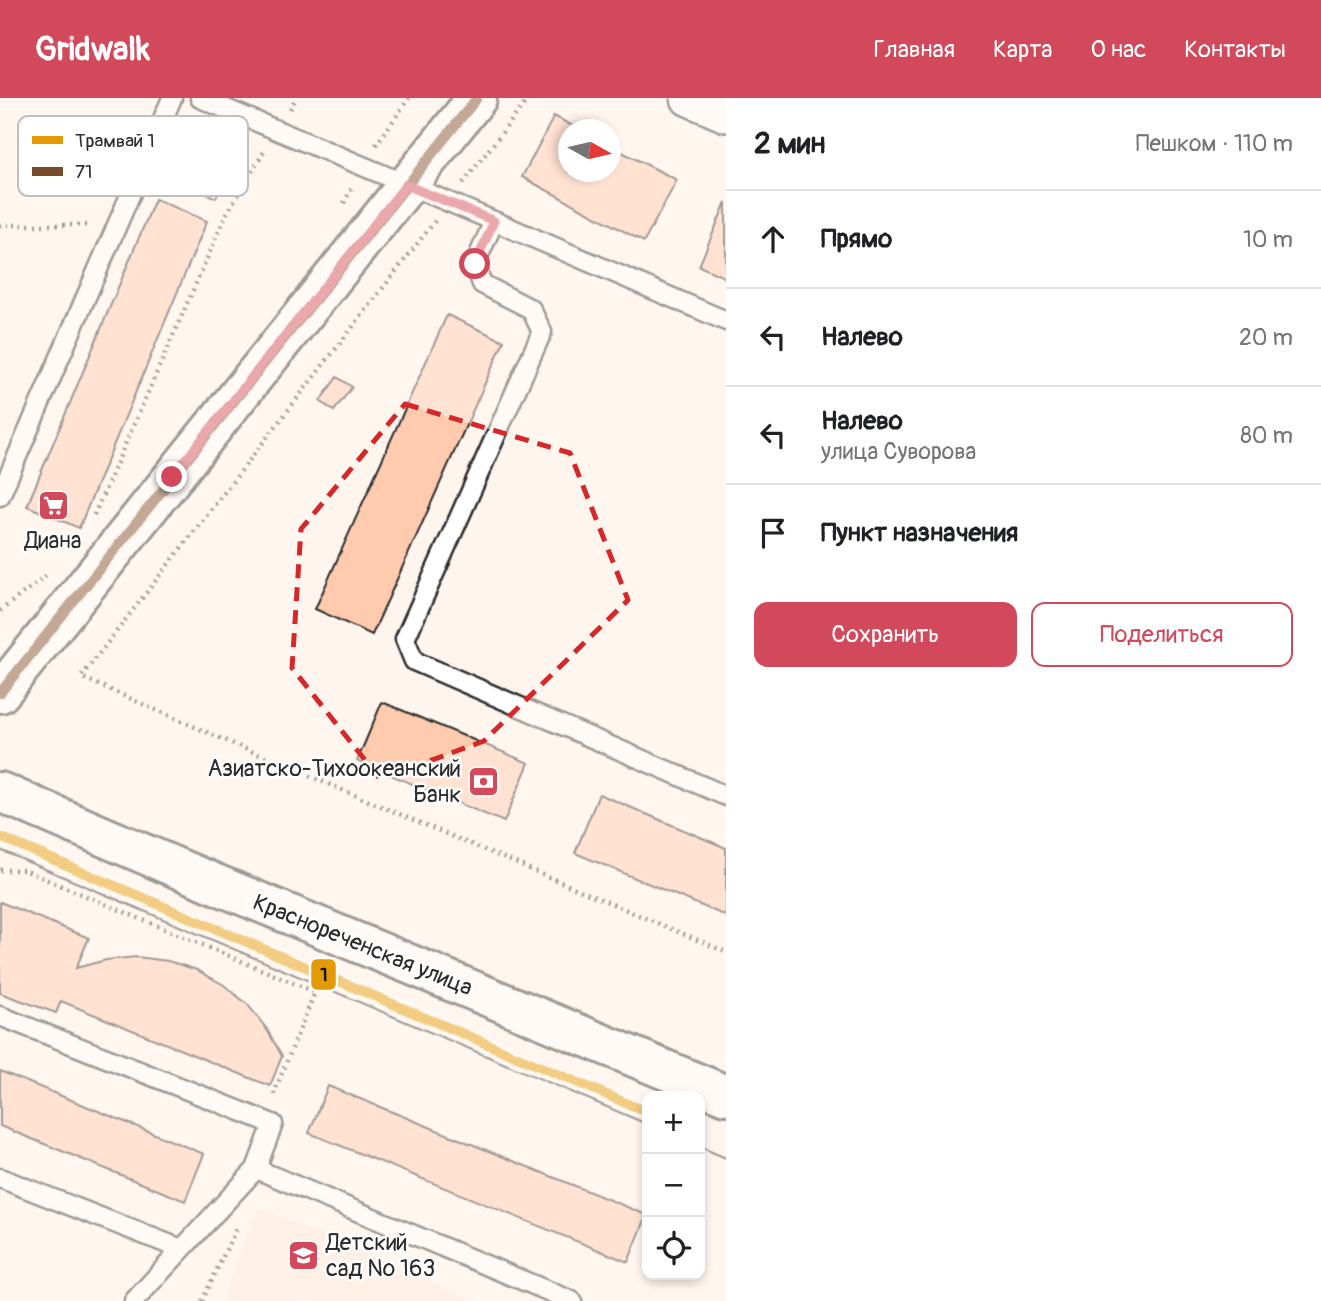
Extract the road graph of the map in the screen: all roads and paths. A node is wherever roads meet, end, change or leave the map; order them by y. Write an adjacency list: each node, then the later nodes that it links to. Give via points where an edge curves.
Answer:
1 (172, 98): 8 (lane)
2 (200, 98): 9 (lane)
3 (296, 98): 11 (path)
4 (477, 98): 13 (main road)
5 (529, 98): 16 (path)
6 (689, 98): 7 (street)
7 (726, 114)
8 (164, 116)
9 (242, 116)
10 (248, 119): 11 (lane)
11 (277, 131): 12 (path); 13 (lane)
12 (248, 179)
13 (406, 185): 16 (lane); 25 (main road)
14 (130, 196): 19 (lane)
15 (237, 196): 22 (path)
16 (449, 202): 17 (lane); 29 (path, via 82,677)
17 (494, 221): 20 (lane); 27 (lane, via 475,264 482,284 531,309 541,332 405,639 414,661)
18 (0, 225): 19 (path)
19 (117, 225): 21 (lane)
20 (726, 321)
21 (0, 496)
22 (91, 524)
23 (50, 572): 24 (path)
24 (0, 611)
25 (0, 694)
26 (0, 792): 31 (main road, Краснореченская улица)
27 (726, 796)
28 (0, 870): 32 (path, via 24,870 315,992)
29 (726, 952)
30 (0, 1016): 32 (lane)
31 (726, 1095)
32 (263, 1120): 33 (lane, via 273,1124)
33 (256, 1169): 36 (lane); 39 (lane)
34 (0, 1178): 36 (lane)
35 (237, 1227): 38 (path)
36 (181, 1249): 37 (lane)
37 (134, 1301)
38 (202, 1301)
39 (572, 1301)

